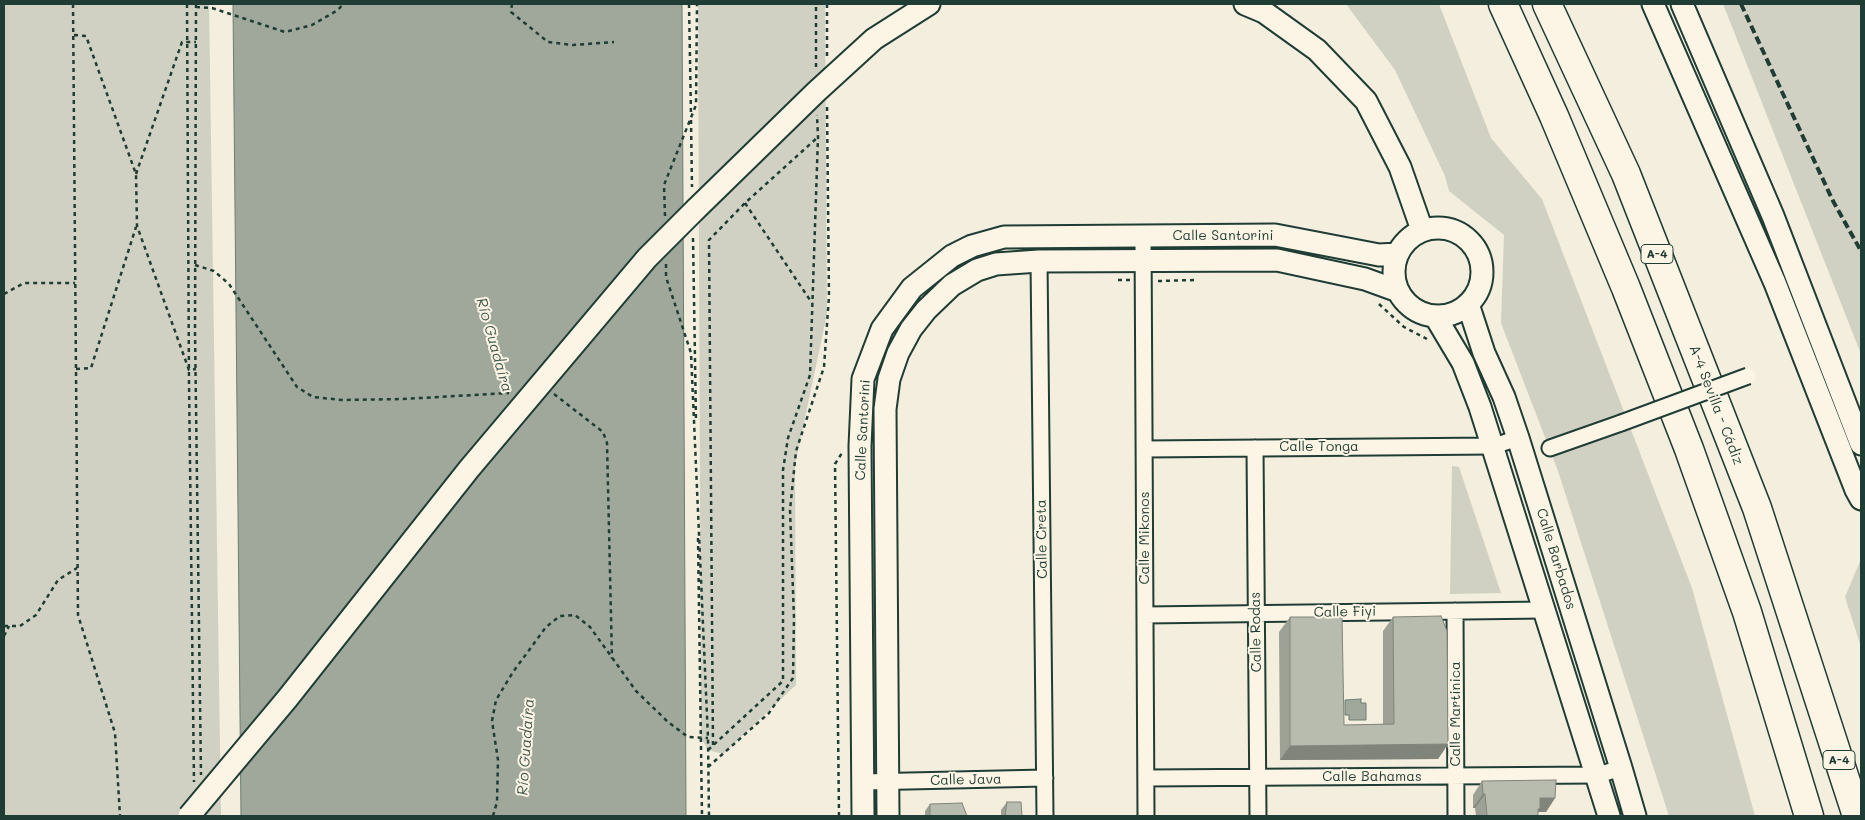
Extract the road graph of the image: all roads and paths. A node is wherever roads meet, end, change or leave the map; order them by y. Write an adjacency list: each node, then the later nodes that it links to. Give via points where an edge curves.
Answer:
1 (73, 4): 16 (path)
2 (187, 4): 17 (path)
3 (343, 4): 15 (path, via 312,25 285,32)
4 (512, 4): 19 (path, via 511,12 548,42 573,45)
5 (689, 4): 24 (path)
6 (697, 4): 25 (path, via 696,105 664,185)
7 (816, 4): 20 (path)
8 (826, 4): 20 (path)
9 (929, 4): 20 (street, via 874,39)
10 (1245, 4): 27 (street, via 1264,12 1317,50 1366,101 1400,167)
11 (1503, 4): 97 (highway, via 1626,288 1689,449 1747,612)
12 (1547, 4): 98 (highway, A-4 Sevilla - Cádiz / A-4, via 1626,174 1757,508)
13 (1653, 4): 58 (street, via 1775,282)
14 (1682, 4): 52 (street, via 1773,216)
15 (196, 5): 18 (path)
16 (73, 35): 22 (path, via 86,36); 37 (path)
17 (187, 42): 18 (path); 22 (path, via 182,42); 47 (path)
18 (196, 42): 33 (path)
19 (614, 42)
20 (821, 87): 21 (path); 24 (street); 72 (path, via 829,296 824,367 796,451 790,510 793,678 769,713)
21 (818, 136): 23 (path); 41 (path)
22 (136, 174): 26 (path)
23 (745, 203): 41 (path); 70 (path, via 709,240)
24 (693, 209): 68 (path); 84 (street, bridge, via 647,258 475,462 287,699)
25 (665, 221)
26 (137, 226): 45 (path, via 91,368); 47 (path)
27 (1422, 230): 29 (street, via 1408,238); 42 (street, via 1452,229 1466,236 1476,248 1482,262 1482,277 1478,292)
28 (1144, 236): 29 (street, Calle Santorini, via 1275,235 1378,255); 31 (street, Calle Mikonos); 81 (street, Calle Santorini, via 1004,237 972,246 952,256 912,288 882,329 863,379 860,446)
29 (1398, 254): 38 (street, via 1394,264)
30 (666, 258): 69 (path, via 666,277 691,353)
31 (1144, 260): 32 (street, Calle Santorini); 36 (street, Calle Mikonos); 38 (street, Calle Santorini, via 1277,260 1366,279)
32 (1039, 261): 77 (street, Calle Creta); 80 (street, Calle Santorini, via 996,264 977,270 952,285 911,329 898,353 890,380 884,409)
33 (195, 265): 46 (path); 49 (path, via 214,271 229,284 297,387 313,397 342,400)
34 (1204, 279): 36 (path)
35 (1116, 280): 36 (path)
36 (1144, 281): 56 (street, Calle Mikonos)
37 (75, 283): 39 (path, via 24,284); 45 (path)
38 (1398, 291): 43 (street, via 1416,311)
39 (4, 294)
40 (1374, 301): 44 (path, via 1404,327)
41 (813, 304): 70 (path, via 810,375 788,438 783,470 783,681)
42 (1468, 304): 43 (street, via 1456,312); 51 (street, Calle Barbados)
43 (1435, 316): 53 (street, Calle Barbados, via 1463,363)
44 (1428, 339)
45 (76, 369): 59 (path)
46 (196, 369): 47 (path); 75 (path)
47 (189, 370): 82 (path)
48 (1748, 376): 55 (street, bridge)
49 (490, 393)
50 (550, 393): 67 (path, via 603,432 606,442)
51 (1518, 438): 53 (street, Calle Tonga); 73 (street, Calle Barbados)
52 (1861, 444)
53 (1494, 446): 54 (street, Calle Tonga); 60 (street, Calle Barbados)
54 (1254, 448): 56 (street, Calle Tonga); 62 (street, Calle Rodas)
55 (1550, 448)
56 (1145, 449): 63 (street, Calle Mikonos)
57 (843, 450): 88 (path, via 835,464)
58 (1861, 499)
59 (77, 568): 65 (path, via 58,580 36,615 20,626); 83 (path, via 78,615 115,733)
60 (1546, 610): 61 (street, Calle Fiyi); 74 (street, Calle Barbados)
61 (1455, 611): 62 (street, Calle Fiyi); 76 (street, Calle Martinica)
62 (1256, 614): 63 (street, Calle Fiyi); 79 (street, Calle Rodas)
63 (1145, 615): 78 (street, Calle Mikonos)
64 (4, 626): 65 (path)
65 (9, 626): 66 (path)
66 (4, 636)
67 (612, 659): 68 (path, via 636,691 668,722 688,736); 85 (path, via 590,627 575,615 560,616 546,627 496,700 492,721 498,760 497,802)
68 (701, 738): 69 (path); 86 (path)
69 (708, 738): 71 (path)
70 (713, 745): 71 (path)
71 (708, 750): 72 (path)
72 (708, 767): 87 (path)
73 (1622, 768): 74 (street, Calle Bahamas); 96 (street, Calle Barbados)
74 (1598, 775): 76 (street, Calle Bahamas); 95 (street, Calle Barbados)
75 (201, 776)
76 (1456, 776): 79 (street, Calle Bahamas); 94 (street, Calle Martinica)
77 (1045, 778): 80 (street, Calle Java); 91 (street, Calle Creta)
78 (1146, 778): 79 (street, Calle Bahamas); 92 (street, Calle Mikonos)
79 (1258, 778): 93 (street, Calle Rodas)
80 (888, 781): 81 (street, Calle Java); 90 (street, Calle Santorini)
81 (863, 782): 89 (street, Calle Santorini)
82 (194, 787)
83 (120, 816)
84 (189, 816)
85 (493, 816)
86 (702, 816)
87 (708, 816)
88 (839, 816)
89 (863, 816)
90 (888, 816)
91 (1045, 816)
92 (1146, 816)
93 (1258, 816)
94 (1456, 816)
95 (1609, 816)
96 (1635, 816)
97 (1809, 816)
98 (1857, 816)

